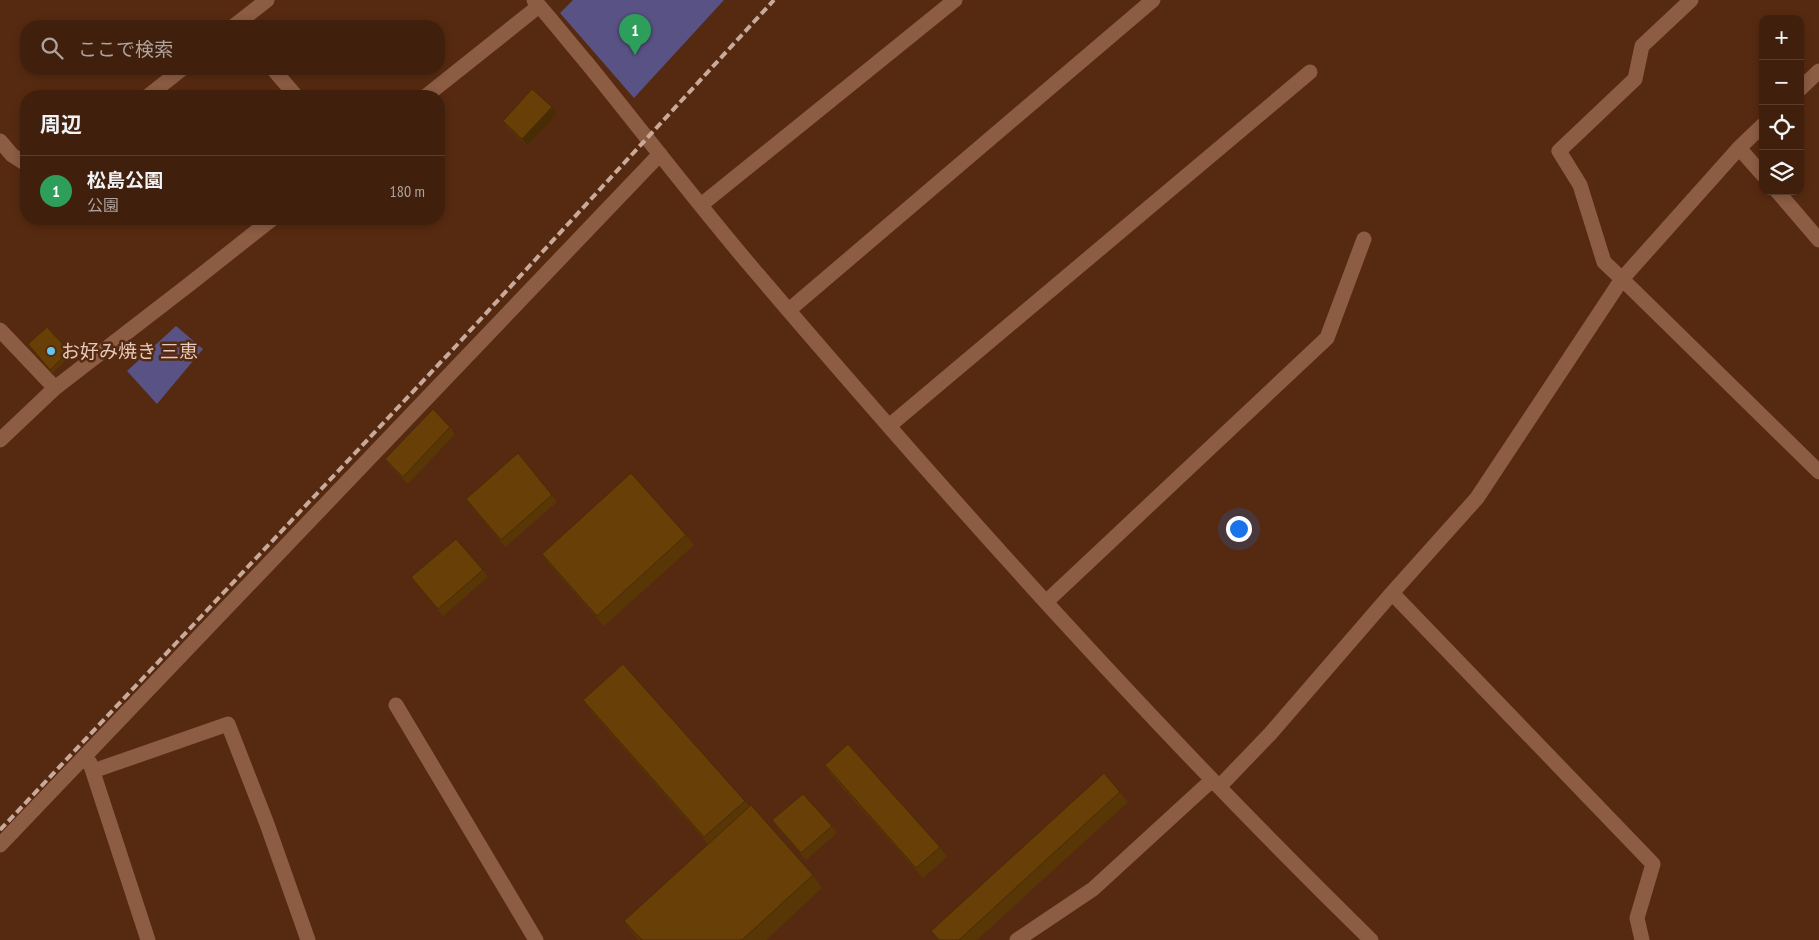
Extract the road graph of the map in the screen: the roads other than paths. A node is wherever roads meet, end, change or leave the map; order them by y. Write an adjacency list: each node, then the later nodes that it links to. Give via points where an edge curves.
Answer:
1 (267, 0): 6 (street)
2 (955, 0): 22 (street)
3 (1153, 0): 27 (street)
4 (1691, 0): 26 (street, via 1642,46 1635,79 1559,151 1580,185 1604,262)
5 (537, 3): 14 (street); 18 (street)
6 (244, 20)
7 (1310, 72): 30 (street)
8 (1819, 72): 11 (street)
9 (174, 75): 12 (street)
10 (278, 75): 13 (street)
11 (1804, 85)
12 (156, 90)
13 (291, 90)
14 (433, 90)
15 (1759, 129): 17 (street)
16 (0, 141): 19 (street)
17 (1739, 148): 20 (street); 26 (street)
18 (660, 154): 22 (street); 36 (street)
19 (20, 160)
20 (1759, 170)
21 (1780, 195): 25 (street)
22 (701, 205): 27 (street)
23 (265, 225): 29 (street)
24 (1364, 239): 34 (street, via 1327,338)
25 (1819, 240)
26 (1622, 278): 32 (street); 33 (street, via 1477,498)
27 (788, 310): 30 (street)
28 (0, 330): 29 (street)
29 (55, 388): 31 (street)
30 (889, 426): 34 (street)
31 (0, 440)
32 (1819, 472)
33 (1392, 593): 38 (street, via 1270,734); 45 (street, via 1654,864 1637,918)
34 (1046, 602): 38 (street)
35 (396, 705): 42 (street)
36 (87, 754): 37 (street); 39 (street)
37 (93, 771): 40 (street); 41 (street, via 228,724)
38 (1215, 784): 43 (street, via 1093,889); 44 (street)
39 (0, 844)
40 (148, 940)
41 (308, 940)
42 (536, 940)
43 (1017, 940)
44 (1371, 940)
45 (1642, 940)

